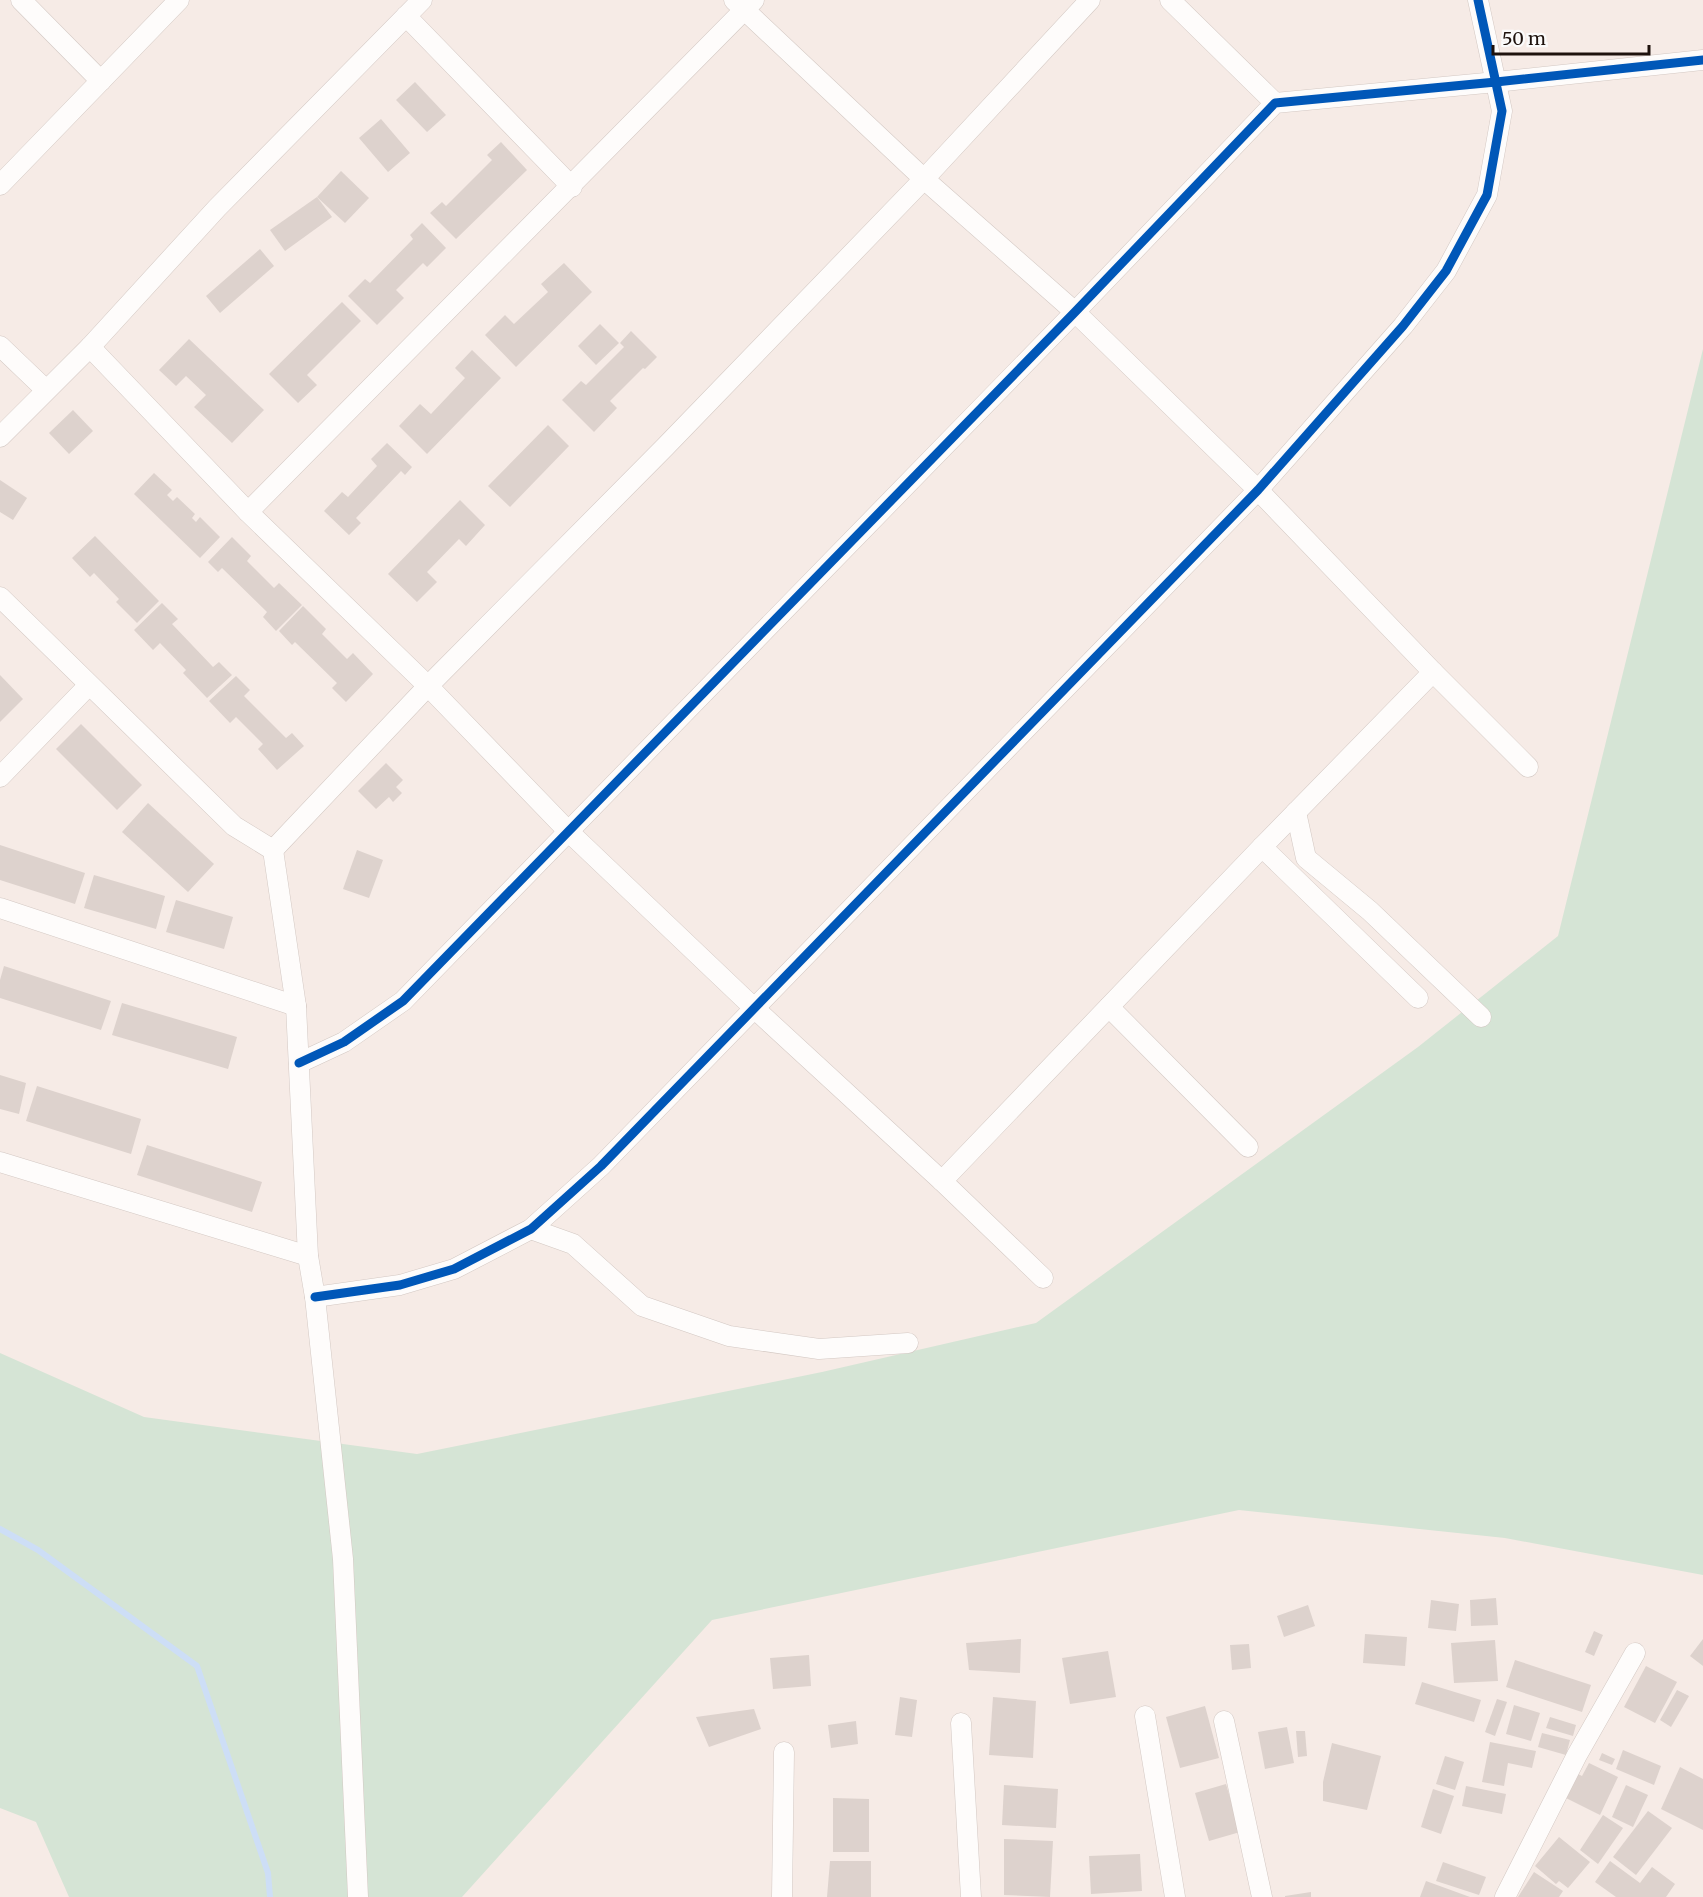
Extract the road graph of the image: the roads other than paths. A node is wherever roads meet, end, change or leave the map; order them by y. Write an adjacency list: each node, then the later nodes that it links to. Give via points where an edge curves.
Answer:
1 (21, 0): 10 (street)
2 (180, 0): 10 (street)
3 (422, 0): 8 (street)
4 (1089, 0): 13 (street)
5 (1170, 0): 12 (street)
6 (1479, 0): 11 (street)
7 (744, 4): 13 (street); 15 (street)
8 (406, 16): 15 (street); 18 (street, via 217,208)
9 (1703, 60): 11 (street)
10 (101, 81): 14 (street)
11 (1496, 82): 12 (street); 21 (street, via 1502,111 1487,195 1446,271 1403,326)
12 (1275, 103): 16 (street)
13 (924, 179): 16 (street); 26 (street)
14 (0, 185)
15 (572, 187): 22 (street)
16 (1075, 312): 21 (street); 30 (street)
17 (0, 346): 19 (street)
18 (90, 346): 19 (street); 22 (street)
19 (46, 390): 20 (street)
20 (0, 437)
21 (1257, 490): 24 (street); 37 (street)
22 (248, 512): 26 (street)
23 (0, 597): 25 (street)
24 (1432, 672): 27 (street); 29 (street)
25 (89, 685): 28 (street); 32 (street, via 234,826)
26 (428, 686): 30 (street); 32 (street)
27 (1528, 767)
28 (0, 777)
29 (1296, 812): 31 (street); 38 (street, via 1306,858 1370,911)
30 (569, 832): 37 (street); 39 (street, via 403,1001 344,1042)
31 (1262, 847): 34 (street); 36 (street)
32 (273, 850): 35 (street)
33 (0, 908): 35 (street)
34 (1418, 998)
35 (296, 1006): 39 (street)
36 (1109, 1007): 40 (street); 42 (street)
37 (754, 1008): 42 (street); 43 (street, via 601,1166)
38 (1481, 1017)
39 (298, 1063): 44 (street)
40 (1248, 1148)
41 (0, 1162): 44 (street)
42 (942, 1181): 45 (street)
43 (531, 1229): 46 (street, via 454,1269 400,1286); 47 (street, via 573,1244 642,1306 729,1336 819,1349)
44 (308, 1256): 46 (street)
45 (1043, 1278)
46 (315, 1297): 53 (street, via 343,1559)
47 (908, 1343)
48 (1635, 1653): 58 (street)
49 (1145, 1716): 56 (street)
50 (1224, 1721): 57 (street)
51 (961, 1723): 55 (street)
52 (784, 1752): 54 (street)
53 (357, 1897)
54 (782, 1897)
55 (971, 1897)
56 (1175, 1897)
57 (1262, 1897)
58 (1504, 1897)

